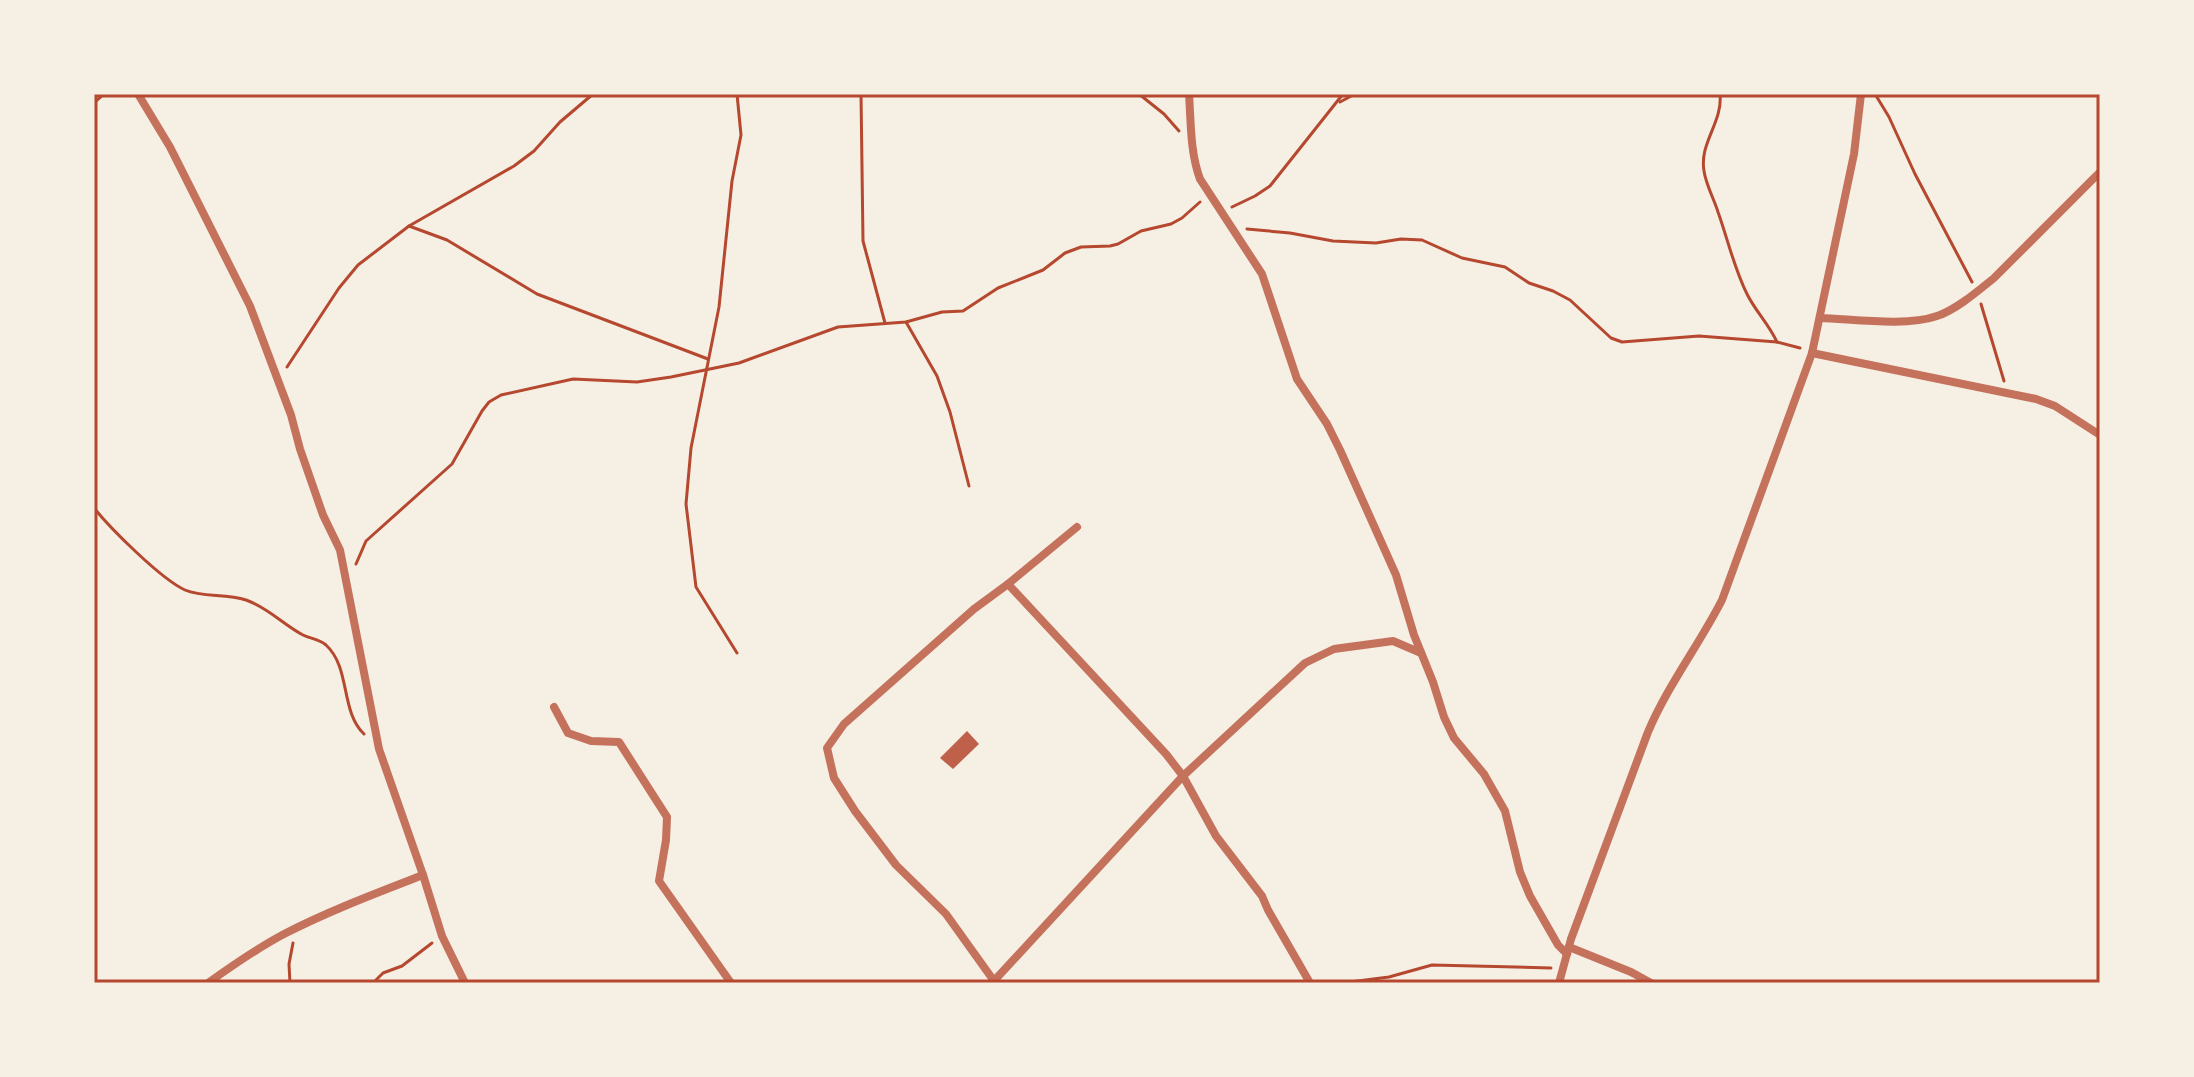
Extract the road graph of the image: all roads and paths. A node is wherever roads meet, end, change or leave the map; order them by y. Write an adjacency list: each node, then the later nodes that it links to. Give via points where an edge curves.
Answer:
1 (104, 94): 13 (path)
2 (138, 94): 29 (street, via 250,306)
3 (593, 94): 19 (path, via 514,166)
4 (737, 94): 27 (path, via 741,135)
5 (861, 94): 24 (path, via 863,241)
6 (1139, 94): 15 (path)
7 (1189, 94): 15 (street)
8 (1343, 94): 14 (path)
9 (1355, 94): 14 (path)
10 (1720, 94): 25 (path, via 1719,117 1704,152 1704,172 1734,265)
11 (1861, 94): 22 (street)
12 (1875, 94): 21 (path)
13 (94, 103)
14 (1336, 104): 18 (path, via 1270,186)
15 (1193, 145): 17 (street, via 1195,166)
16 (2100, 172): 21 (street)
17 (1209, 194): 18 (street); 23 (path, via 1171,224 1141,231 1118,244 1075,249 963,311)
18 (1221, 211): 20 (street)
19 (409, 226): 27 (path, via 447,240 537,294); 29 (path, via 358,265)
20 (1232, 228): 25 (path, via 1333,241 1422,240 1462,258 1505,267 1563,295 1622,342 1699,336); 38 (street, via 1262,274 1297,379 1327,424 1383,545)
21 (1977, 292): 22 (street, via 1938,316 1903,321); 30 (path)
22 (1820, 318): 26 (street)
23 (906, 322): 24 (path); 32 (path, via 937,376)
24 (885, 323): 28 (path, via 838,327)
25 (1777, 342): 26 (path)
26 (1812, 353): 30 (street); 45 (street, via 1731,578 1707,630 1661,703)
27 (709, 360): 28 (path)
28 (708, 370): 36 (path, via 637,382 573,379 495,398 452,464 362,546); 37 (path, via 691,448 686,504 696,587)
29 (277, 382): 36 (street, via 340,550)
30 (2008, 392): 31 (street, via 2055,406)
31 (2100, 435)
32 (969, 486)
33 (94, 508): 40 (path, via 137,553 184,590 246,600 326,645 359,730)
34 (1077, 527): 35 (street)
35 (1008, 584): 41 (street); 47 (street, via 844,724 827,748 834,778 855,811 896,865 946,914)
36 (348, 587): 40 (street)
37 (737, 653)
38 (1421, 653): 41 (street, via 1393,641 1334,649 1305,663); 45 (street, via 1449,729 1505,811 1530,896 1558,945)
39 (554, 707): 52 (street, via 568,733 619,742 667,817 659,881)
40 (379, 749): 42 (street)
41 (1183, 776): 47 (street); 53 (street, via 1216,836 1262,896)
42 (423, 875): 43 (street); 44 (street)
43 (295, 929): 48 (street); 49 (path)
44 (442, 936): 50 (path); 51 (street)
45 (1568, 950): 46 (street); 56 (street)
46 (1563, 968): 54 (path, via 1432,965); 55 (street)
47 (993, 982)
48 (208, 983)
49 (290, 983)
50 (373, 983)
51 (465, 983)
52 (731, 983)
53 (1310, 983)
54 (1342, 983)
55 (1559, 983)
56 (1651, 983)

